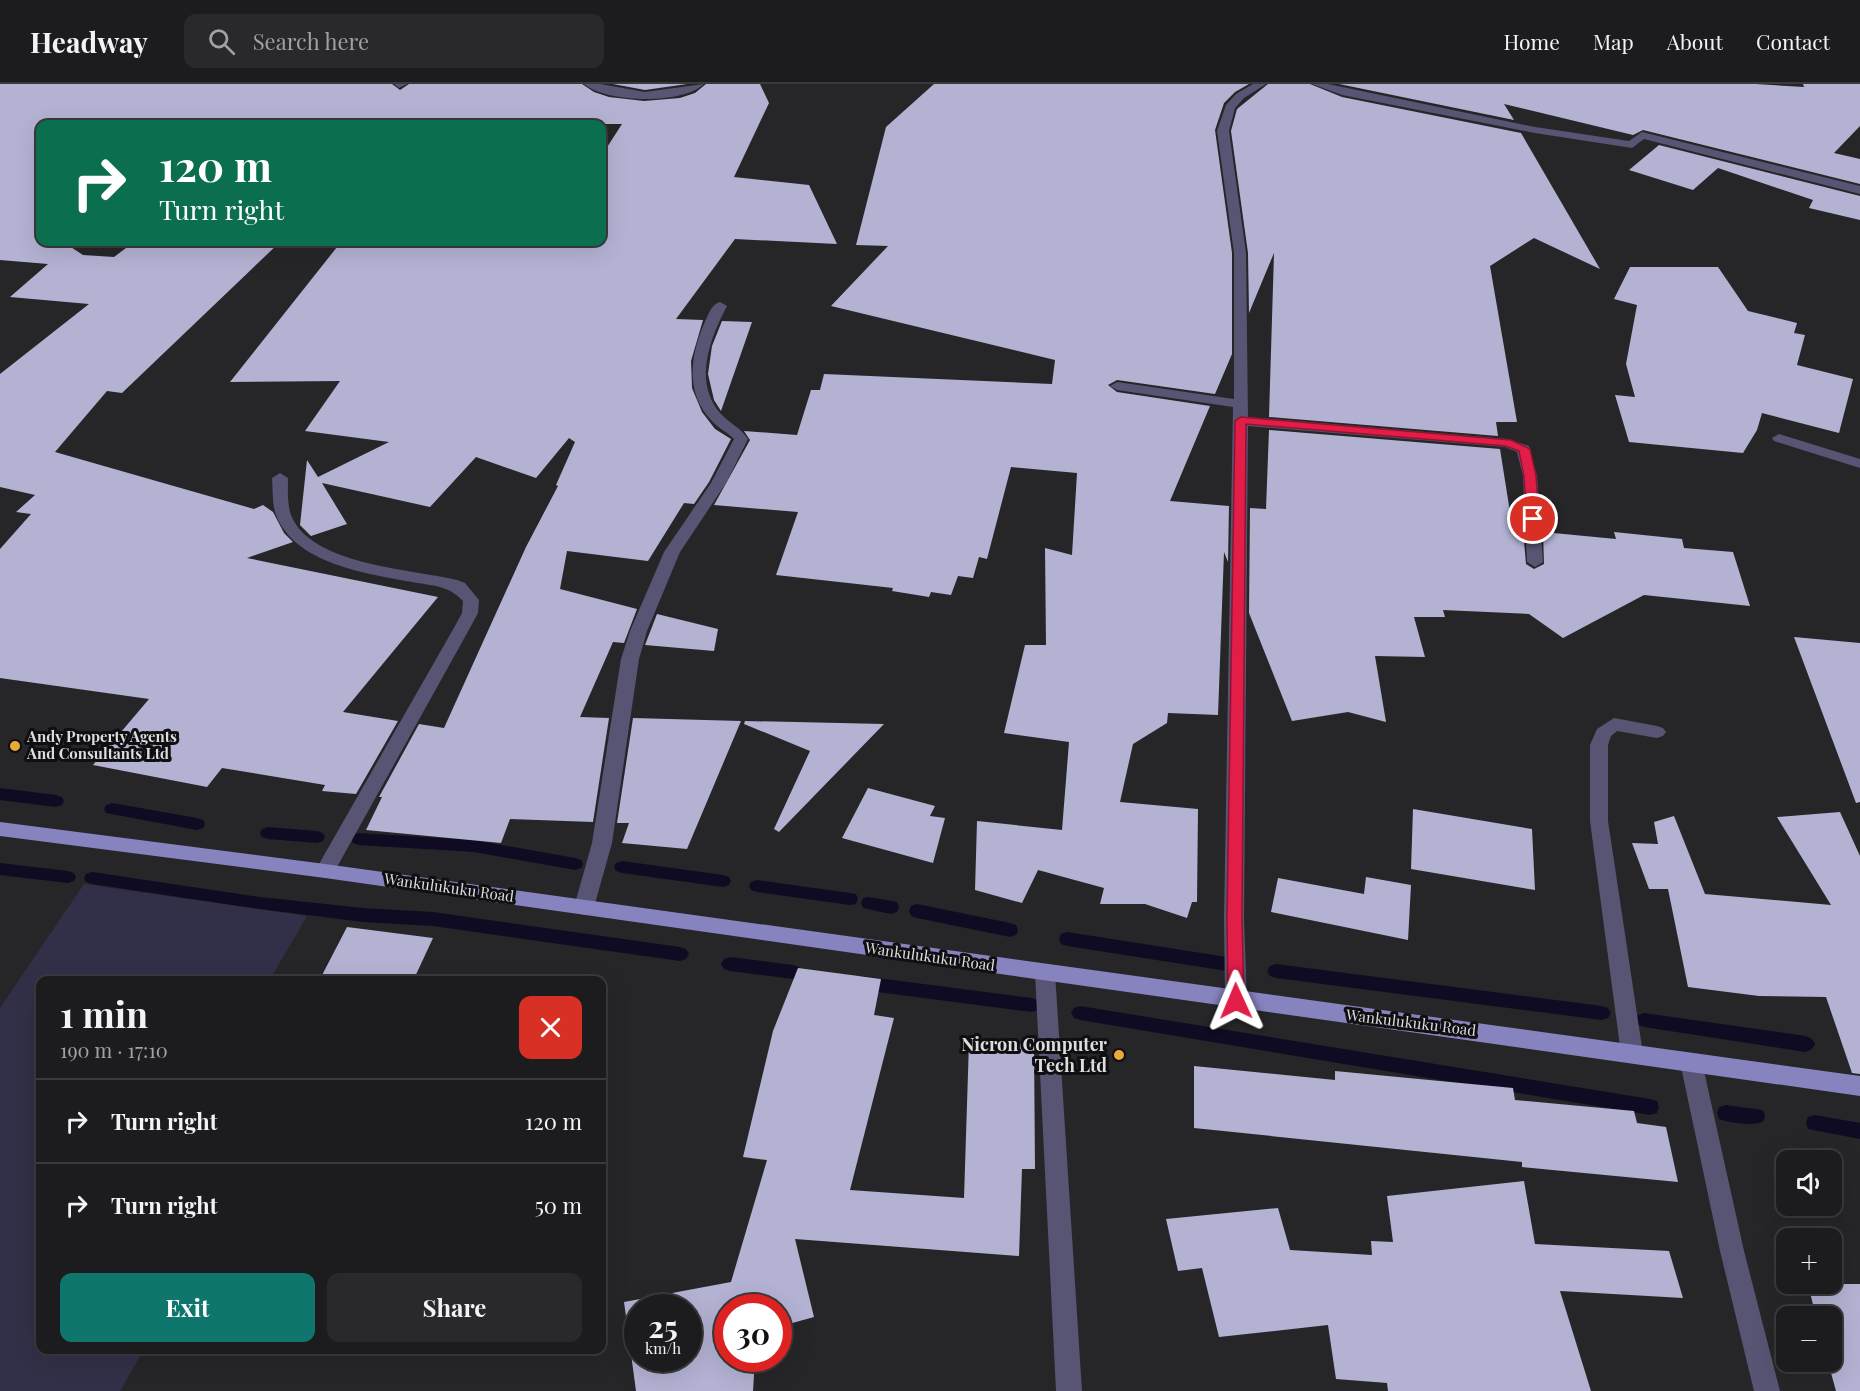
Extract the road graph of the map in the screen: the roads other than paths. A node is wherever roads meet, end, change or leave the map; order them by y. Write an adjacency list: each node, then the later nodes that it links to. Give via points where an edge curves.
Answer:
1 (589, 84): 2 (street, via 617,93 653,96 675,95)
2 (699, 84)
3 (1261, 84): 10 (street, via 1230,107 1223,131 1240,253)
4 (1317, 84): 7 (street, via 1341,92 1632,145 1642,135)
5 (1336, 84): 6 (street)
6 (1370, 84)
7 (1860, 190)
8 (720, 306): 18 (street, via 699,364 699,381 711,412 741,439 728,470 672,552 636,636 602,843)
9 (1117, 386): 10 (street)
10 (1241, 412): 14 (street, via 1508,443 1524,449 1530,476); 20 (street)
11 (1779, 438): 12 (street)
12 (1860, 464)
13 (280, 478): 17 (street, via 285,517 316,549 379,571 451,584 466,592 471,600 470,613)
14 (1535, 562)
15 (1657, 732): 21 (street, via 1614,724 1603,733 1599,745 1599,821)
16 (0, 829): 17 (main road, Wankulukuku Road)
17 (325, 871): 18 (main road, Wankulukuku Road)
18 (584, 907): 19 (main road, Wankulukuku Road)
19 (1045, 973): 20 (main road, Wankulukuku Road); 24 (street)
20 (1236, 1001): 21 (main road, Wankulukuku Road)
21 (1632, 1054): 22 (main road, Wankulukuku Road)
22 (1691, 1062): 23 (main road, Wankulukuku Road); 25 (street)
23 (1860, 1086)
24 (1069, 1391)
25 (1767, 1391)

